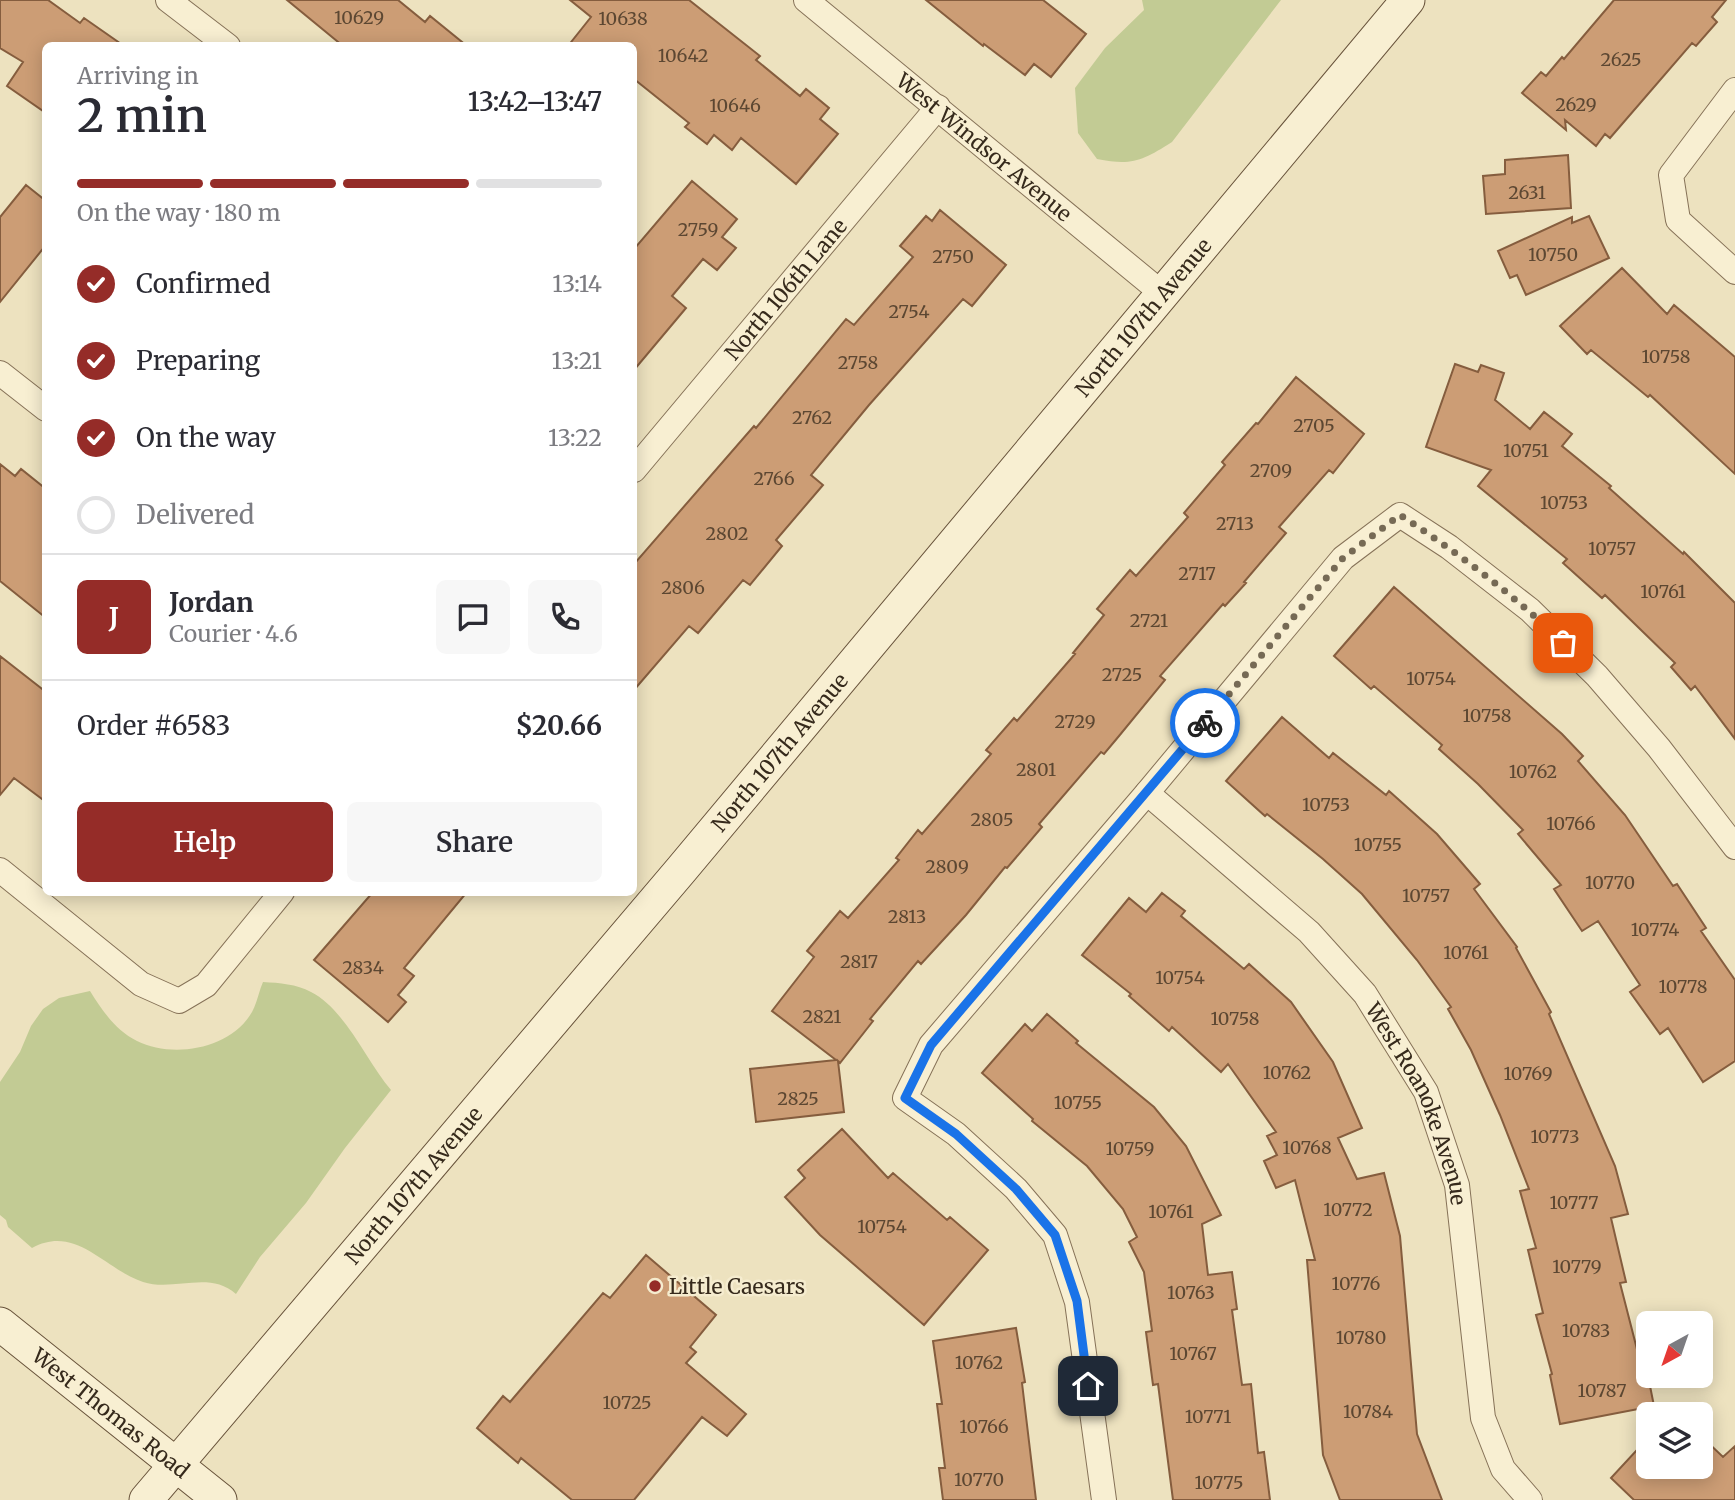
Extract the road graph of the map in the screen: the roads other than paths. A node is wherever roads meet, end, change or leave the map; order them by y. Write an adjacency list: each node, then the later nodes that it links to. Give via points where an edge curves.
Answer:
1 (168, 0): 4 (street)
2 (806, 0): 6 (street, West Windsor Avenue)
3 (1408, 0): 8 (main road, North 107th Avenue)
4 (223, 42)
5 (1735, 90): 7 (street, via 1671,176 1678,220)
6 (938, 107): 8 (street, West Windsor Avenue); 11 (street, North 106th Lane)
7 (1735, 272)
8 (1163, 294): 17 (main road, North 107th Avenue)
9 (0, 373): 10 (street)
10 (42, 406)
11 (637, 466)
12 (1147, 793): 13 (street, via 1343,558 1400,515 1450,547 1530,610 1597,676); 20 (street, via 931,1045 905,1098 966,1143 1016,1189 1055,1235 1077,1301); 21 (street, West Roanoke Avenue, via 1309,932 1365,994 1426,1092 1457,1185 1483,1418 1503,1469)
13 (1735, 847)
14 (0, 870): 15 (street, via 141,984 179,1001 206,985)
15 (279, 896)
16 (0, 1324): 17 (main road, West Thomas Road)
17 (175, 1464): 18 (main road, North 107th Avenue); 19 (main road, West Thomas Road)
18 (146, 1500)
19 (220, 1500)
20 (1104, 1500)
21 (1530, 1500)

